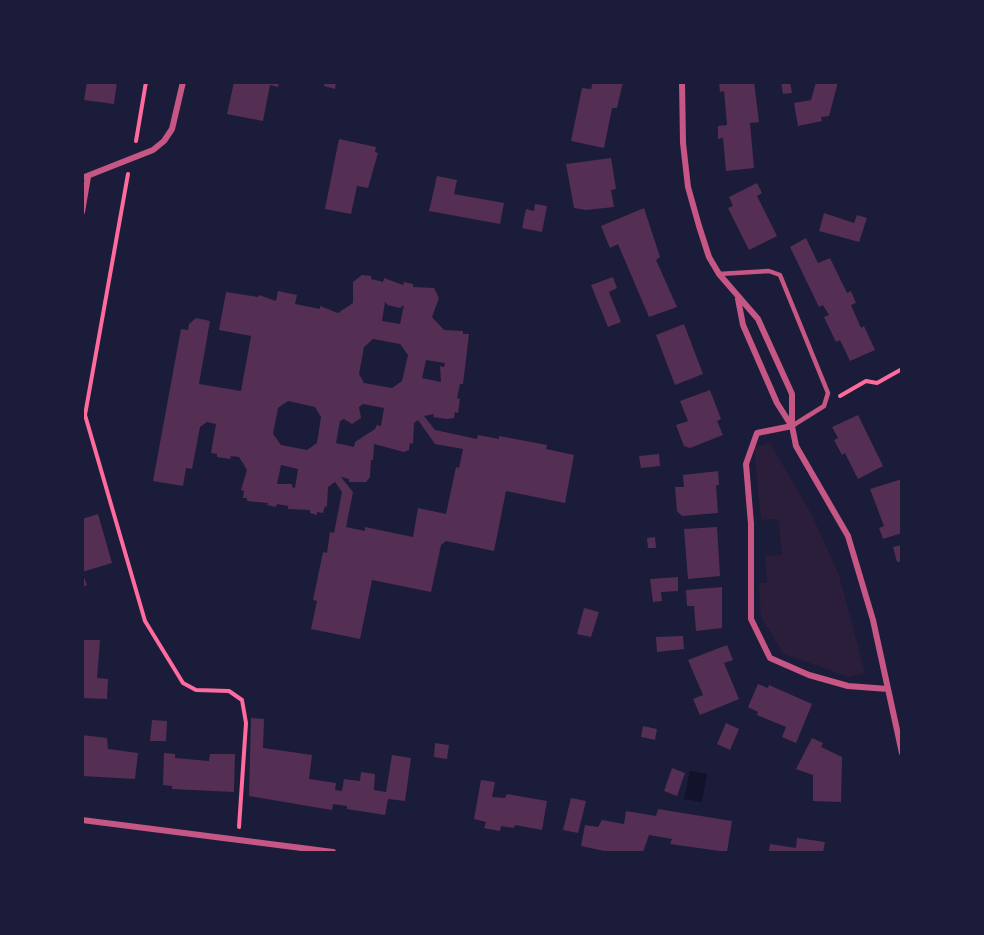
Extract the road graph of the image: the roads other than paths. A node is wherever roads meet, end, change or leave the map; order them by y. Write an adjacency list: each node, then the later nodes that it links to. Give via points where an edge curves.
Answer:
1 (183, 82): 3 (street, via 172,129 164,141 153,150)
2 (682, 82): 5 (street, via 682,143 688,187 709,257)
3 (85, 178): 4 (street)
4 (82, 212)
5 (719, 274): 6 (street); 7 (lane, via 769,271 780,275 828,393 824,406)
6 (738, 299): 7 (street, via 743,325 777,403); 7 (street, via 758,319 792,394)
7 (792, 426): 8 (street, via 796,446 848,536); 8 (street, via 757,433 746,464 751,525 751,619 770,658 848,686)
8 (888, 689): 9 (street)
9 (902, 753)
10 (82, 820): 11 (street)
11 (291, 849): 12 (street)
12 (333, 852)

